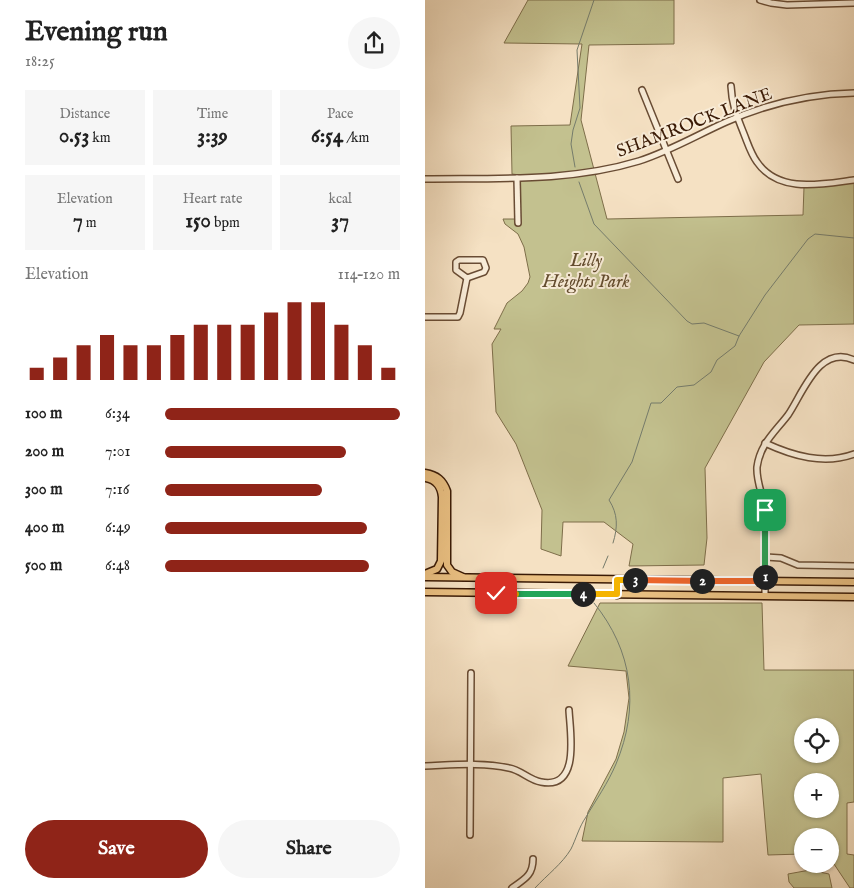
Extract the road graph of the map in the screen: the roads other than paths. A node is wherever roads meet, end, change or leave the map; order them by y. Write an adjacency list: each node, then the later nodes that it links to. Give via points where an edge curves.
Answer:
1 (760, 0): 2 (street, via 776,4)
2 (807, 2): 3 (street)
3 (854, 3)
4 (731, 86): 7 (street)
5 (642, 90): 8 (street)
6 (854, 94): 7 (street, SHAMROCK LANE, via 785,102)
7 (737, 117): 8 (street, SHAMROCK LANE); 12 (street, via 758,164 778,180 803,185)
8 (666, 151): 9 (street, SHAMROCK LANE, via 586,173); 11 (street)
9 (517, 178): 10 (street, SHAMROCK LANE); 13 (street)
10 (425, 179)
11 (678, 179)
12 (854, 180)
13 (518, 223)
14 (467, 278): 14 (street, via 484,272 485,262 456,262 457,270); 15 (street, via 457,317)
15 (425, 317)
16 (854, 360): 17 (street, via 836,357 819,368)
17 (765, 443): 18 (street, via 823,460); 21 (street, via 758,460 757,478 765,510)
18 (854, 454)
19 (425, 473): 24 (main road, via 437,477 445,485 447,565 452,572)
20 (425, 477): 23 (main road, via 437,482 442,497 441,561 437,569)
21 (765, 557): 22 (street, via 781,558 798,565); 26 (street)
22 (854, 566)
23 (425, 576): 24 (main road)
24 (466, 578): 25 (main road)
25 (617, 580): 26 (main road); 29 (main road)
26 (765, 581): 27 (main road); 30 (street)
27 (854, 582)
28 (425, 592): 29 (main road)
29 (617, 594): 30 (main road)
30 (765, 596): 31 (main road)
31 (854, 597)
32 (471, 673): 34 (street)
33 (569, 710): 34 (street, via 569,767 566,773 552,782 541,782 509,768)
34 (470, 765): 35 (street); 36 (street)
35 (425, 766)
36 (470, 835)
37 (533, 859): 38 (street, via 531,873)
38 (512, 888)

